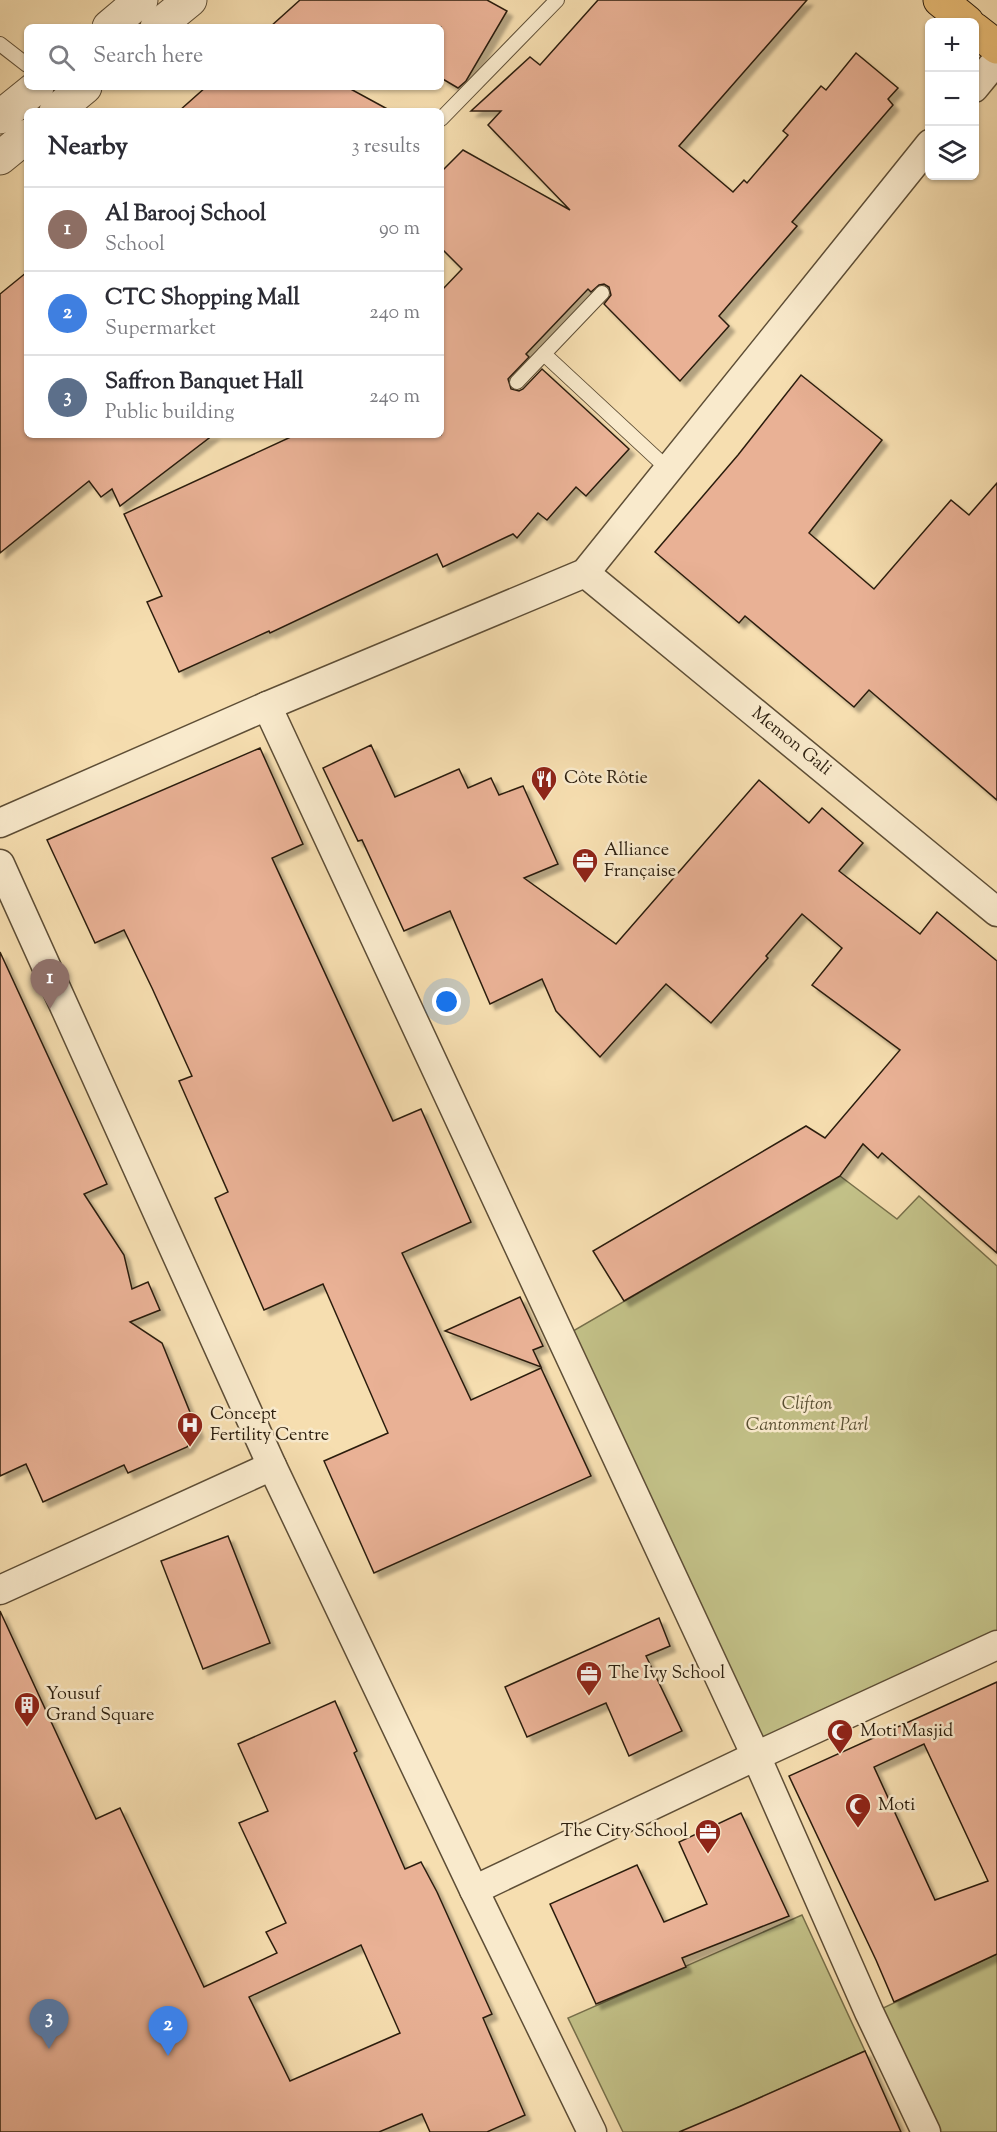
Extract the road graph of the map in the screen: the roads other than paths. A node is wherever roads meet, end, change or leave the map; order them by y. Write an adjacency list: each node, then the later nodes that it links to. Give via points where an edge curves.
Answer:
1 (141, 0): 6 (street)
2 (190, 0): 7 (street)
3 (557, 0): 17 (lane)
4 (940, 0): 5 (main road)
5 (962, 18)
6 (113, 24)
7 (161, 24)
8 (979, 31): 10 (main road)
9 (0, 44): 12 (lane)
10 (997, 47)
11 (997, 60): 13 (street)
12 (24, 63)
13 (979, 83)
14 (33, 90): 18 (street)
15 (81, 90): 16 (street)
16 (60, 108)
17 (444, 116)
18 (0, 117)
19 (24, 138): 21 (street)
20 (925, 150): 25 (street)
21 (0, 158)
22 (602, 293): 23 (lane)
23 (544, 354): 24 (lane); 25 (lane)
24 (517, 382)
25 (668, 469): 26 (street)
26 (585, 573): 27 (street); 30 (street, Memon Gali)
27 (267, 706): 28 (street); 34 (street)
28 (0, 823)
29 (0, 864): 31 (street)
30 (997, 912)
31 (272, 1466): 32 (street); 35 (street)
32 (0, 1590)
33 (997, 1645): 34 (street)
34 (756, 1756): 35 (street); 37 (street)
35 (474, 1890): 36 (street)
36 (591, 2132)
37 (926, 2132)

